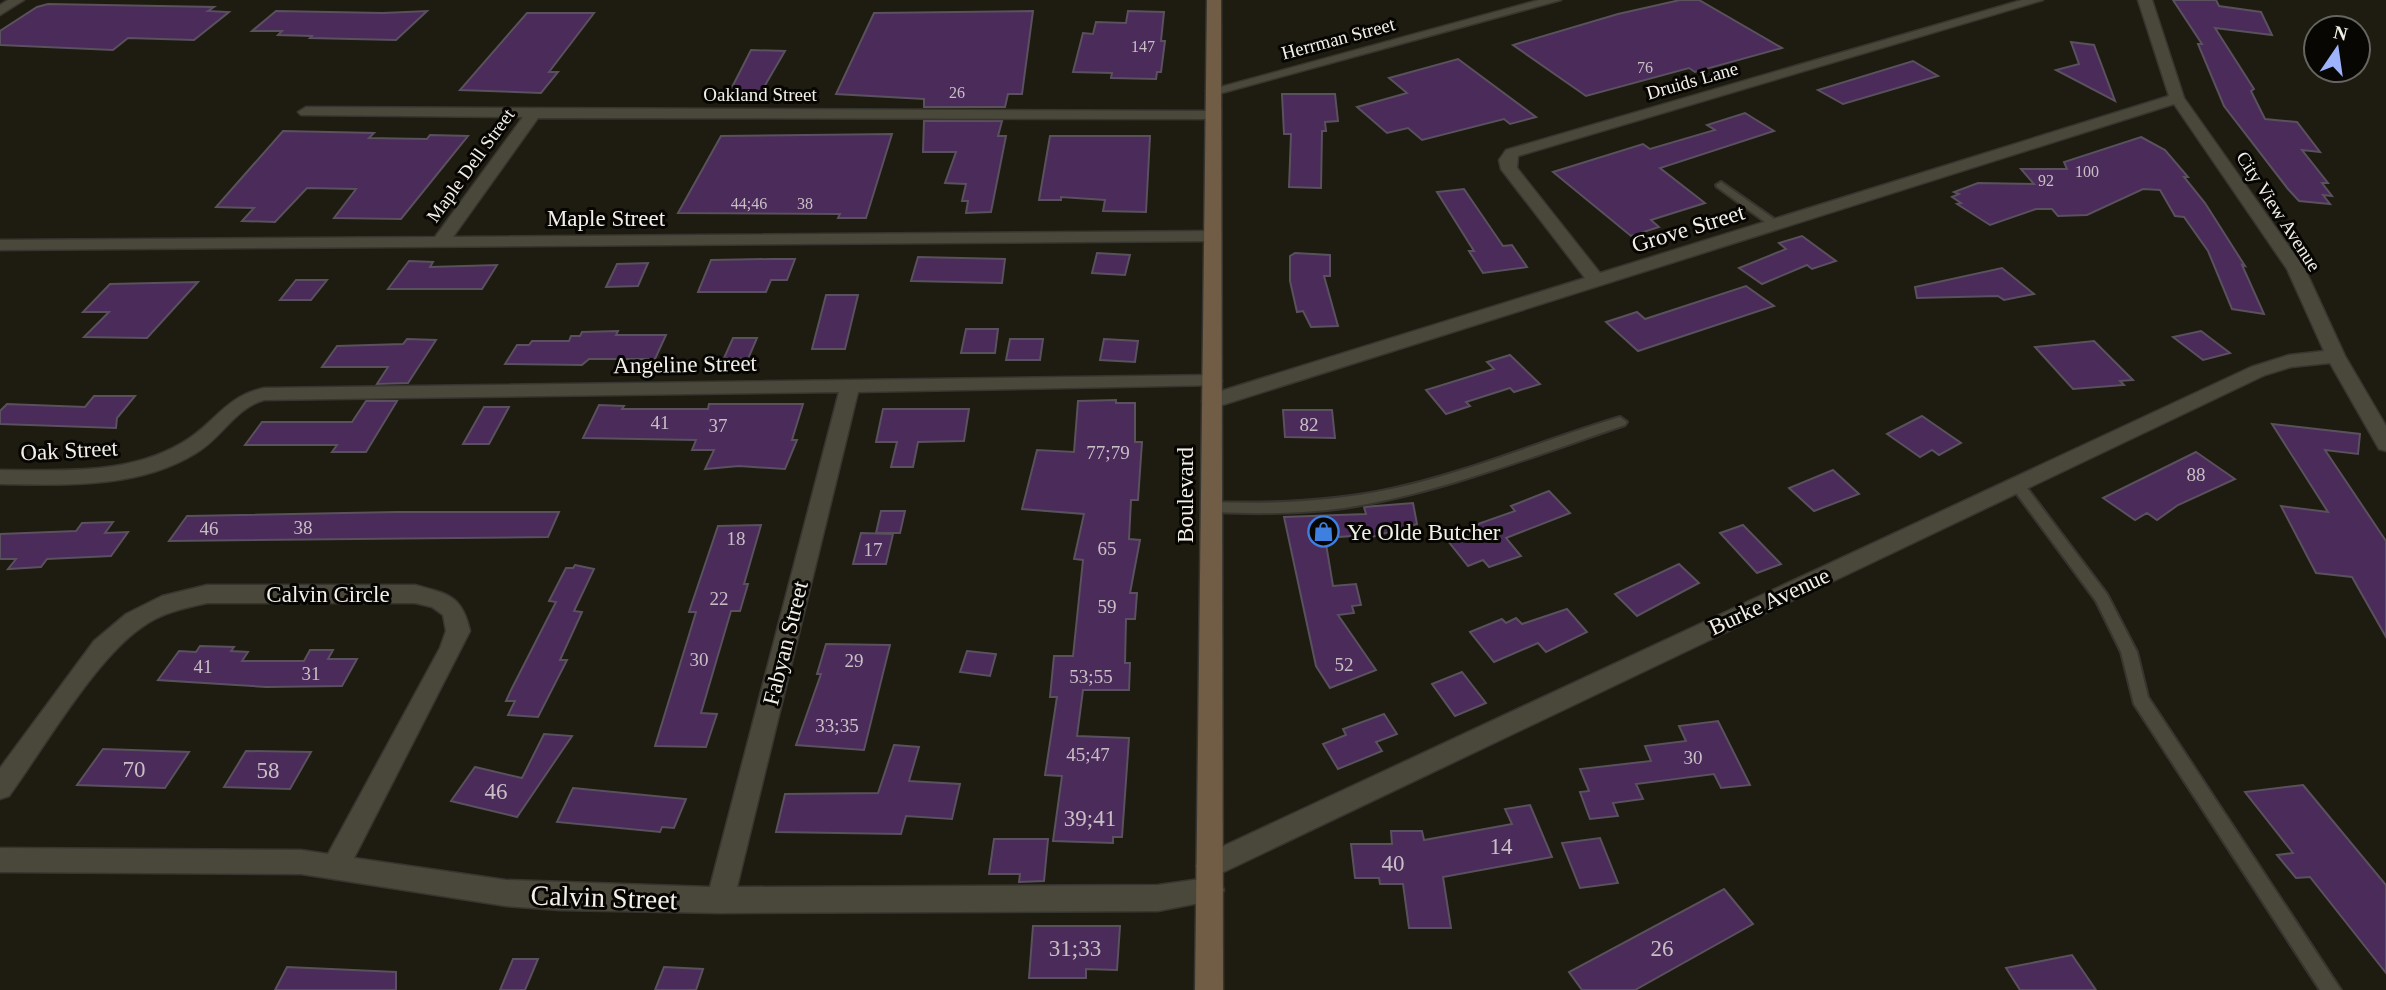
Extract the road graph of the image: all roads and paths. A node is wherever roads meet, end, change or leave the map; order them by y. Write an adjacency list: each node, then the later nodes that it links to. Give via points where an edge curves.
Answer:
1 (17, 0): 6 (street)
2 (1214, 0): 7 (main road, Boulevard)
3 (1554, 0): 7 (street, Herrman Street)
4 (2036, 0): 17 (street, Druids Lane, via 1512,153 1507,160 1509,169)
5 (2146, 0): 8 (street, City View Avenue)
6 (0, 11)
7 (1213, 91): 11 (main road, Boulevard)
8 (2177, 98): 13 (street, Grove Street); 18 (street, City View Avenue, via 2297,269)
9 (306, 112): 10 (street, Oakland Street)
10 (534, 113): 11 (street, Oakland Street); 15 (street, Maple Dell Street)
11 (1213, 116): 14 (main road, Boulevard)
12 (1721, 185): 13 (lane)
13 (1776, 225): 17 (street, Grove Street)
14 (1213, 236): 15 (street, Maple Street); 20 (main road, Boulevard)
15 (440, 242): 16 (street, Maple Street)
16 (0, 245)
17 (1597, 281): 20 (street, Grove Street)
18 (2336, 356): 22 (street, City View Avenue); 25 (street, Burke Avenue, via 2289,361 2258,371)
19 (849, 386): 20 (street, Angeline Street); 23 (street, Angeline Street, via 264,394 239,402 201,440); 31 (street, Fabyan Street)
20 (1212, 391): 26 (main road, Boulevard)
21 (1620, 422): 26 (lane, via 1460,474 1360,500 1263,510)
22 (2386, 444)
23 (179, 453): 24 (street, Oak Street, via 113,475)
24 (0, 477)
25 (2016, 483): 30 (street, Burke Avenue); 33 (lane, via 2102,598 2129,652 2140,699)
26 (1211, 507): 30 (main road, Boulevard)
27 (0, 788): 29 (street, Calvin Circle, via 102,649 156,607 207,594 406,593 439,600 457,617 452,649)
28 (0, 860): 29 (street, Calvin Street, via 263,860)
29 (336, 865): 31 (street, Calvin Street, via 506,893)
30 (1209, 878): 31 (street, Calvin Street, via 1158,898); 32 (main road, Boulevard)
31 (720, 900)
32 (1209, 990)
33 (2331, 990)

